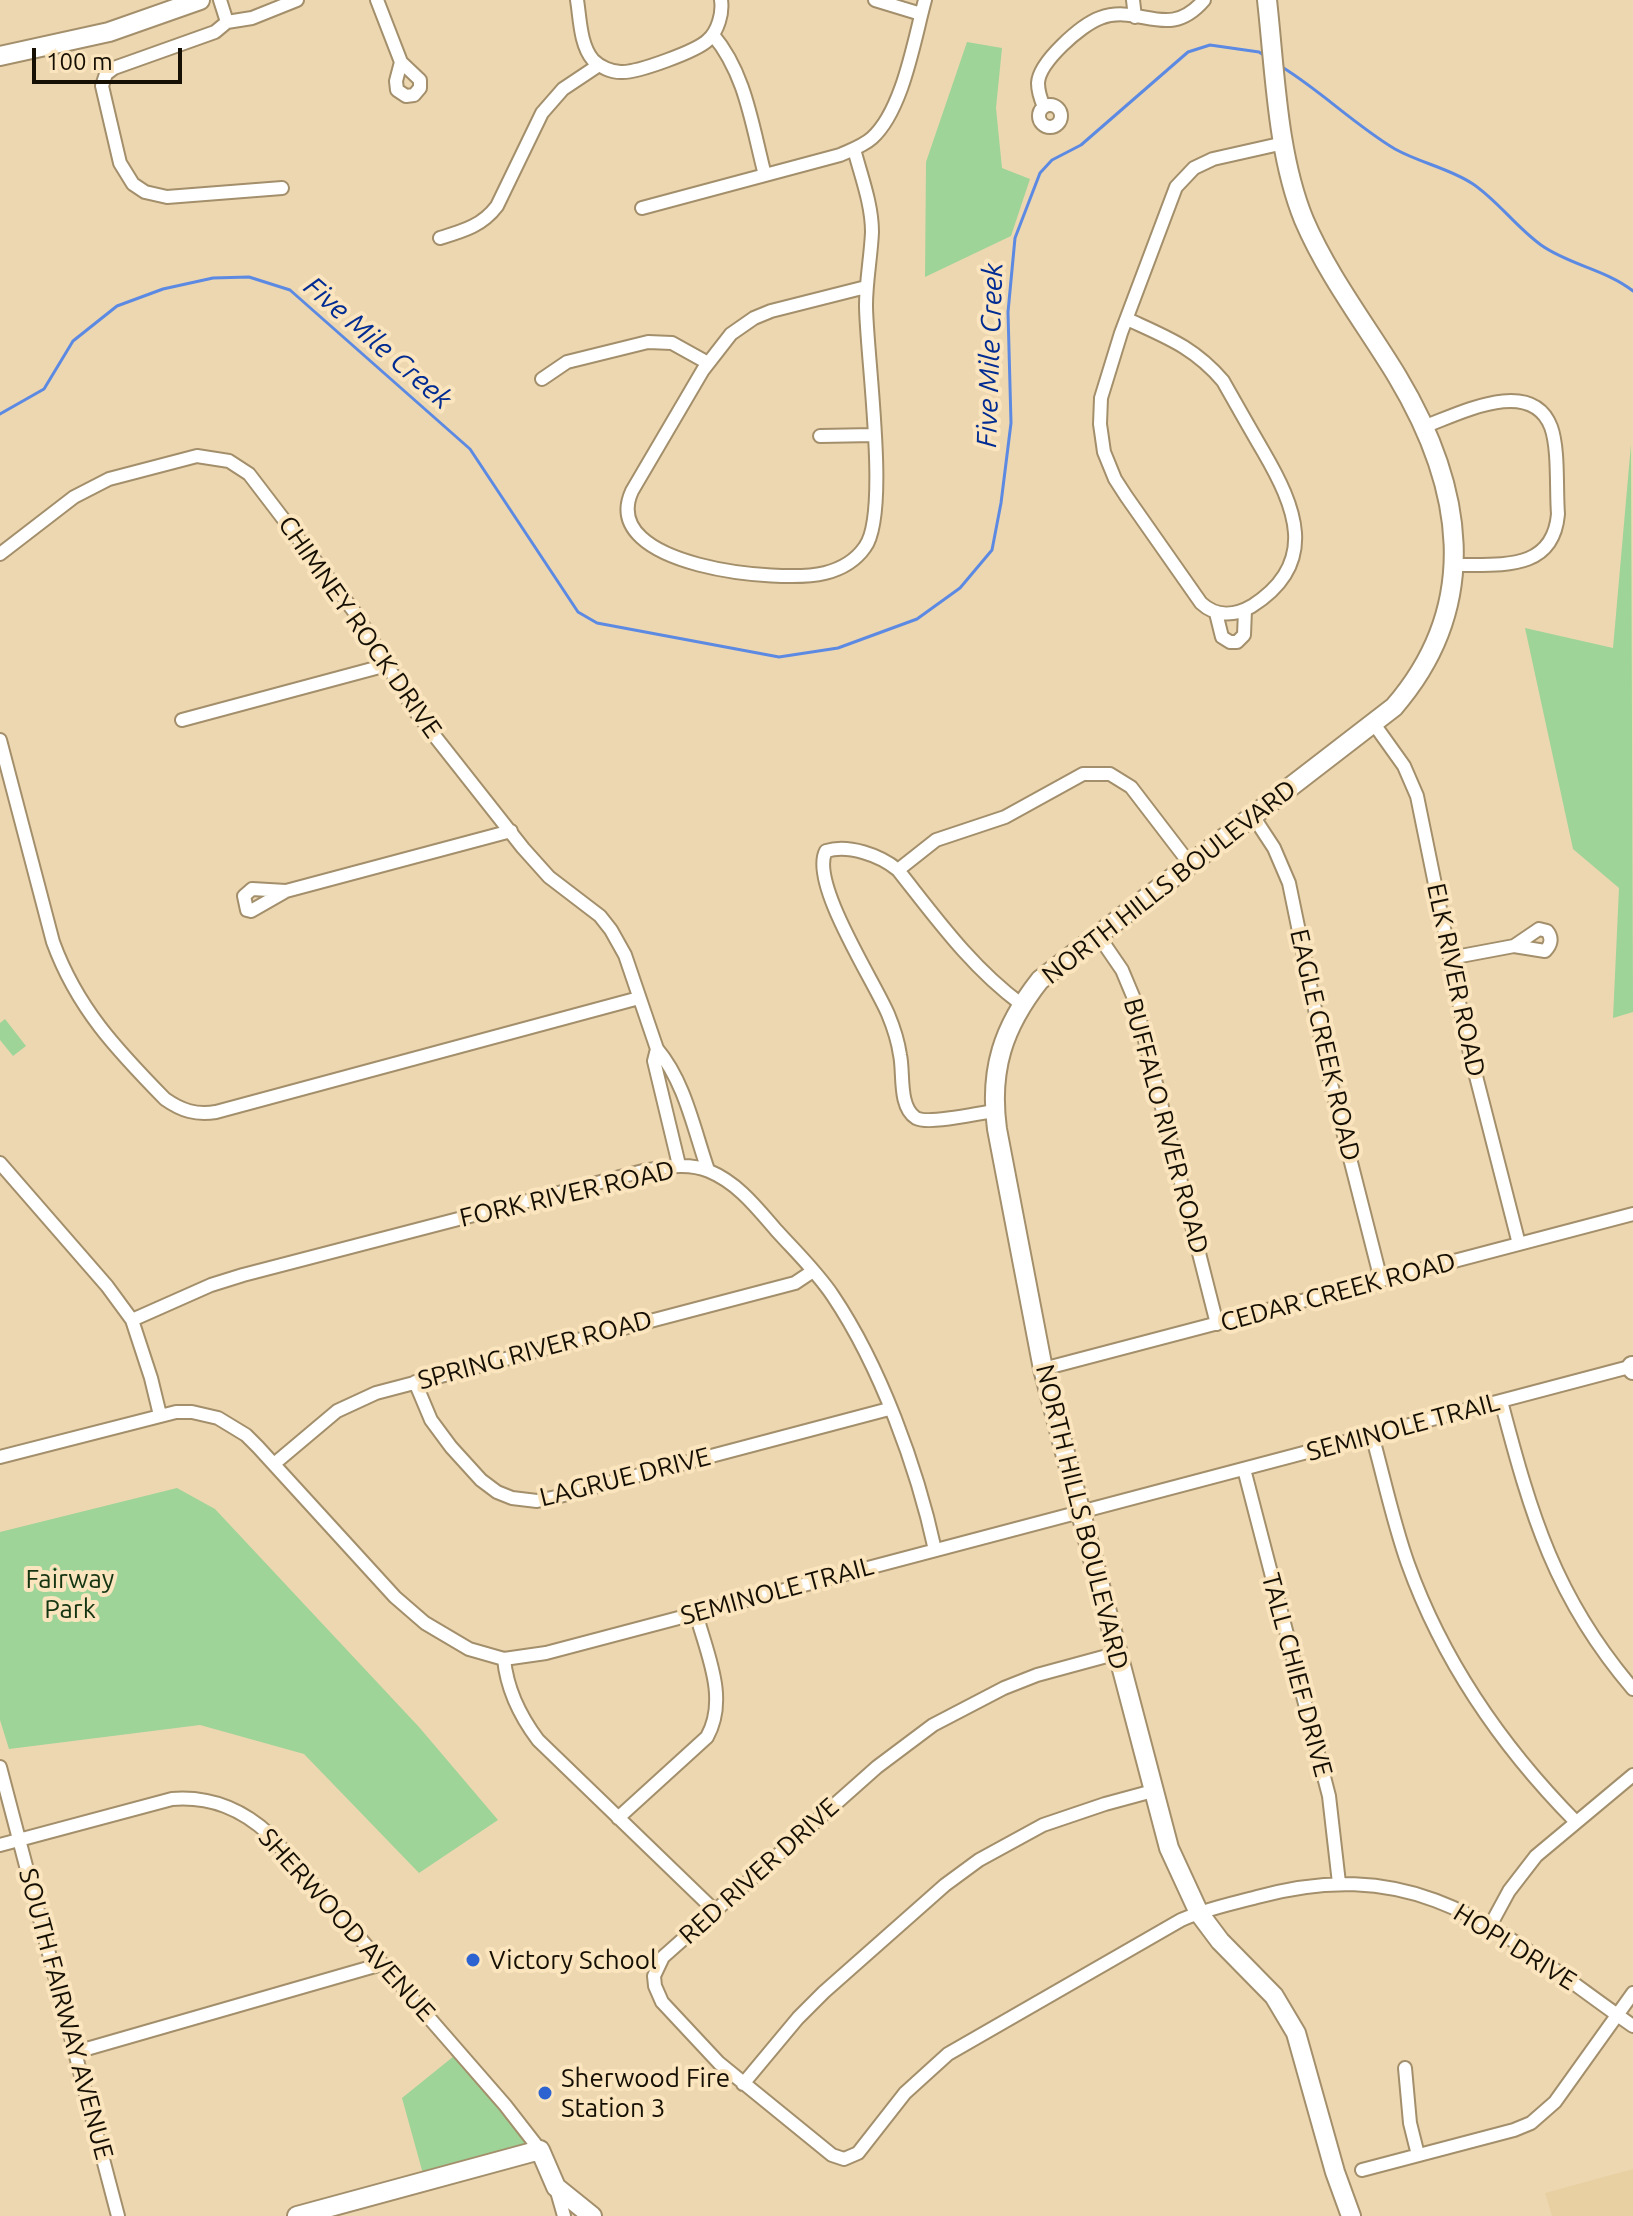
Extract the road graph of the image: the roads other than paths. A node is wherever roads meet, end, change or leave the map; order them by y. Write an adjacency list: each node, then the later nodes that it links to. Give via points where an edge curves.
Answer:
1 (200, 0): 16 (street, via 109,32)
2 (220, 0): 14 (street)
3 (297, 0): 14 (street)
4 (377, 0): 17 (street)
5 (577, 0): 18 (street, via 586,48)
6 (721, 0): 15 (street)
7 (875, 0): 12 (street)
8 (925, 0): 12 (street)
9 (1133, 0): 13 (street)
10 (1204, 0): 13 (street, via 1178,19)
11 (1267, 0): 20 (street, NORTH HILLS BOULEVARD)
12 (921, 14): 21 (street, via 892,112 871,139)
13 (1135, 17): 19 (street, via 1100,18 1050,57 1038,84)
14 (227, 22): 23 (street, via 215,32 106,74 103,95 120,163 133,184 156,196)
15 (713, 35): 18 (street, via 703,44 630,72); 22 (street, via 739,75)
16 (0, 56)
17 (401, 62)
18 (599, 65): 25 (street, via 563,89 542,113 490,215 474,227)
19 (1044, 107)
20 (1284, 143): 27 (street, via 1213,159 1185,177 1171,199); 30 (street, NORTH HILLS BOULEVARD, via 1293,188 1314,242)
21 (854, 149): 22 (street); 26 (street, via 871,221)
22 (765, 175): 24 (street)
23 (282, 188)
24 (642, 208)
25 (440, 238)
26 (866, 287): 28 (street, via 754,318 731,334); 31 (street)
27 (1127, 319): 35 (street, via 1181,343 1208,364 1223,381 1288,498 1296,535 1290,566 1273,589); 36 (street, via 1101,398 1104,452 1134,508 1201,603)
28 (708, 363): 29 (street, via 672,343 648,342 567,362); 31 (street, via 628,500 628,518 636,534 666,553 725,570 787,576 823,574 847,564 866,546 873,527)
29 (542, 379)
30 (1423, 427): 34 (street, NORTH HILLS BOULEVARD, via 1447,499); 34 (street, via 1513,399 1537,409 1553,438 1558,514 1551,542 1524,561)
31 (874, 435): 32 (street)
32 (820, 436)
33 (0, 554): 37 (street, CHIMNEY ROCK DRIVE, via 93,486 187,458 217,457 257,482 356,614)
34 (1455, 565): 39 (street, NORTH HILLS BOULEVARD, via 1448,610 1426,663 1410,688)
35 (1245, 610): 36 (street); 36 (street, via 1245,632 1237,642 1222,637)
36 (1216, 613)
37 (387, 665): 38 (street); 42 (street, CHIMNEY ROCK DRIVE, via 415,711)
38 (182, 720)
39 (1374, 724): 41 (street, NORTH HILLS BOULEVARD); 48 (street, ELK RIVER ROAD, via 1404,766 1417,796)
40 (0, 740): 49 (street, via 53,942 75,994 107,1036 177,1107 216,1112)
41 (1253, 816): 43 (street, NORTH HILLS BOULEVARD); 59 (street, EAGLE CREEK ROAD, via 1289,883 1328,1072)
42 (511, 831): 45 (street); 49 (street, CHIMNEY ROCK DRIVE, via 549,877 611,930)
43 (1190, 864): 44 (street, via 1131,787 1110,774 1092,772 1005,817 936,840); 46 (street, NORTH HILLS BOULEVARD)
44 (898, 870): 50 (street, via 971,961); 52 (street, via 876,856 829,849 822,862 851,942 888,1013 909,1111 931,1120)
45 (286, 891)
46 (1098, 935): 50 (street, NORTH HILLS BOULEVARD, via 1048,972); 61 (street, BUFFALO RIVER ROAD, via 1135,1001)
47 (1514, 946): 48 (street)
48 (1450, 958): 57 (street, ELK RIVER ROAD)
49 (639, 998): 51 (street, CHIMNEY ROCK DRIVE)
50 (1021, 1004): 52 (street, NORTH HILLS BOULEVARD, via 997,1065)
51 (657, 1049): 54 (street, CHIMNEY ROCK DRIVE, via 654,1061); 55 (street, CHIMNEY ROCK DRIVE, via 682,1093)
52 (995, 1111): 63 (street, NORTH HILLS BOULEVARD)
53 (0, 1163): 60 (street)
54 (679, 1165): 55 (street, FORK RIVER ROAD); 60 (street, FORK RIVER ROAD, via 243,1275)
55 (708, 1170): 58 (street, FORK RIVER ROAD, via 748,1198)
56 (1633, 1214): 57 (street, CEDAR CREEK ROAD)
57 (1519, 1244): 59 (street, CEDAR CREEK ROAD)
58 (813, 1271): 64 (street, SPRING RIVER ROAD, via 795,1283); 66 (street, FORK RIVER ROAD, via 854,1330)
59 (1381, 1280): 61 (street, CEDAR CREEK ROAD)
60 (132, 1320): 67 (street)
61 (1217, 1324): 63 (street, CEDAR CREEK ROAD)
62 (1633, 1367): 65 (street, SEMINOLE TRAIL)
63 (1043, 1369): 72 (street, NORTH HILLS BOULEVARD)
64 (415, 1382): 66 (street, LAGRUE DRIVE, via 431,1420 472,1471 497,1492 525,1501); 70 (street, SPRING RIVER ROAD, via 337,1411)
65 (1501, 1401): 68 (street, SEMINOLE TRAIL); 77 (street, via 1532,1514 1556,1574 1594,1639)
66 (889, 1409): 73 (street, FORK RIVER ROAD, via 918,1484)
67 (160, 1415): 69 (street, SEMINOLE TRAIL); 70 (street, SEMINOLE TRAIL, via 192,1412 218,1418 246,1435)
68 (1372, 1435): 71 (street, SEMINOLE TRAIL); 82 (street, via 1408,1564 1449,1657 1508,1747)
69 (1, 1453)
70 (274, 1464): 76 (street, SEMINOLE TRAIL, via 406,1608 444,1636)
71 (1244, 1469): 72 (street, SEMINOLE TRAIL); 85 (street, TALL CHIEF DRIVE, via 1329,1796)
72 (1081, 1512): 73 (street, SEMINOLE TRAIL); 75 (street, NORTH HILLS BOULEVARD)
73 (935, 1550): 74 (street, SEMINOLE TRAIL)
74 (696, 1613): 76 (street, SEMINOLE TRAIL); 81 (street, via 717,1698 715,1720 707,1737)
75 (1118, 1653): 80 (street, NORTH HILLS BOULEVARD); 86 (street, RED RIVER DRIVE, via 1037,1675 933,1725 877,1767)
76 (504, 1659): 81 (street, via 509,1688 538,1740)
77 (1633, 1689)
78 (0, 1767): 83 (street, SOUTH FAIRWAY AVENUE)
79 (1633, 1775): 82 (street)
80 (1153, 1791): 87 (street, NORTH HILLS BOULEVARD, via 1169,1848); 95 (street, via 1043,1825 979,1860 824,1992)
81 (618, 1818): 86 (street)
82 (1576, 1822): 88 (street, via 1521,1874)
83 (21, 1840): 84 (street, SHERWOOD AVENUE); 89 (street, SHERWOOD AVENUE, via 163,1801 217,1802 270,1835); 93 (street, SOUTH FAIRWAY AVENUE)
84 (0, 1845)
85 (1339, 1883): 87 (street, HOPI DRIVE, via 1294,1888); 88 (street, HOPI DRIVE, via 1415,1893)
86 (714, 1910): 95 (street, RED RIVER DRIVE, via 663,1957 655,1986 662,2002)
87 (1199, 1913): 95 (street, RED RIVER DRIVE, via 948,2054 905,2093 852,2157 832,2155); 105 (street, NORTH HILLS BOULEVARD, via 1274,1996 1296,2033)
88 (1490, 1926): 91 (street, HOPI DRIVE)
89 (382, 1964): 93 (street); 96 (street, SHERWOOD AVENUE)
90 (1633, 1993): 91 (street)
91 (1617, 2015): 92 (street, HOPI DRIVE); 97 (street, via 1543,2114 1514,2130)
92 (1633, 2026)
93 (76, 2052): 101 (street, SOUTH FAIRWAY AVENUE)
94 (1405, 2068): 97 (street)
95 (743, 2084)
96 (540, 2150): 99 (street, SHERWOOD AVENUE); 100 (street)
97 (1418, 2155): 98 (street)
98 (1362, 2170)
99 (556, 2187): 103 (street); 104 (street, SHERWOOD AVENUE)
100 (338, 2210): 102 (street)
101 (118, 2216)
102 (297, 2216)
103 (564, 2216)
104 (592, 2216)
105 (1351, 2216)

